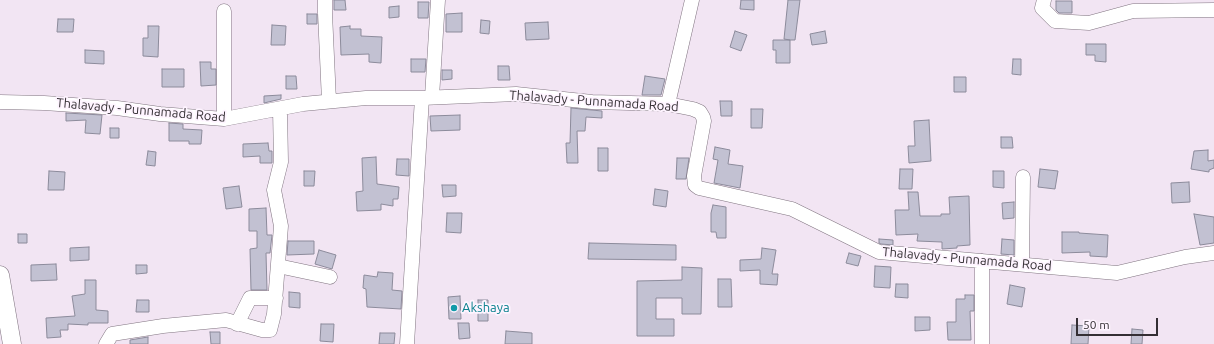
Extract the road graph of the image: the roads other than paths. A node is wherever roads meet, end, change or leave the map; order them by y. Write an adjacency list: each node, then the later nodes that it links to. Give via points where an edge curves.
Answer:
1 (325, 0): 8 (street)
2 (438, 0): 7 (street)
3 (692, 0): 10 (street)
4 (1044, 0): 5 (street, via 1042,8 1055,21 1089,23 1133,11)
5 (1214, 10)
6 (224, 11): 12 (street)
7 (427, 97): 8 (street, Thalavady - Punnamada Road); 10 (street, Thalavady - Punnamada Road, via 516,94 592,102); 24 (street)
8 (329, 101): 11 (street, Thalavady - Punnamada Road)
9 (0, 102): 12 (street, Thalavady - Punnamada Road, via 117,108)
10 (668, 104): 15 (street, Thalavady - Punnamada Road, via 693,109 700,112 703,117 694,176 695,185 699,188 792,209 879,252)
11 (280, 109): 12 (street, Thalavady - Punnamada Road); 17 (street, via 281,162 274,190 281,226)
12 (224, 119)
13 (1023, 177): 16 (street)
14 (1214, 253): 16 (street, Thalavady - Punnamada Road, via 1117,273)
15 (982, 261): 16 (street, Thalavady - Punnamada Road); 25 (street)
16 (1022, 264)
17 (278, 266): 19 (street); 20 (street)
18 (0, 275): 22 (main road)
19 (330, 277)
20 (276, 298): 21 (street, via 250,298); 21 (street, via 270,330)
21 (237, 324): 23 (street, via 226,320 163,326 112,334)
22 (12, 344)
23 (106, 344)
24 (407, 344)
25 (982, 344)

